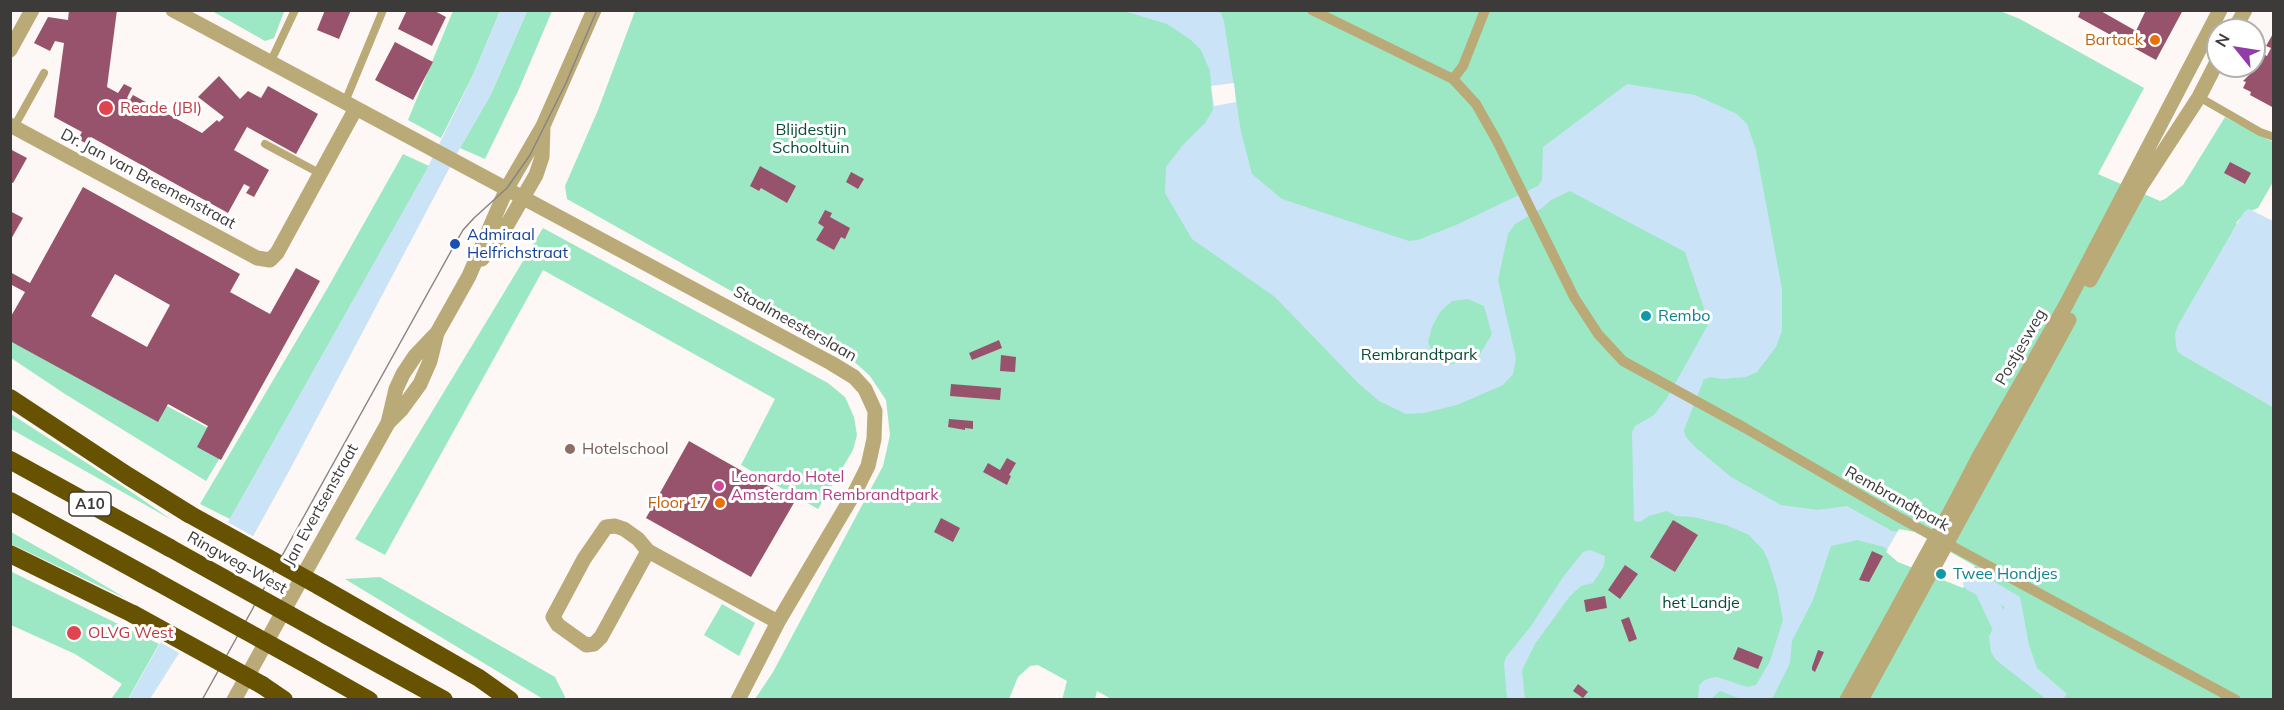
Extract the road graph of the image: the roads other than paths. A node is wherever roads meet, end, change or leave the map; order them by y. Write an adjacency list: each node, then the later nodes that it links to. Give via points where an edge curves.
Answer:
1 (32, 10): 9 (street)
2 (173, 10): 10 (street)
3 (295, 10): 10 (lane)
4 (383, 10): 15 (lane)
5 (594, 10): 17 (street, Jan Evertsenstraat)
6 (1312, 10): 13 (street)
7 (1485, 10): 13 (street)
8 (2220, 10): 27 (street, Postjesweg, via 2066,305 1980,454)
9 (10, 50)
10 (270, 64): 15 (street)
11 (44, 73): 16 (lane)
12 (2209, 78): 14 (street, Postjesweg)
13 (1453, 79): 40 (street, Rembrandtpark, via 1476,104 1574,297 1598,334 1623,361 1890,513)
14 (2199, 97): 18 (lane); 27 (street, Postjesweg, via 2140,186 1993,461)
15 (350, 107): 20 (street); 21 (street)
16 (12, 126): 20 (street, Dr. Jan van Breemenstraat, via 257,258 270,260 277,253)
17 (543, 126): 21 (street, Jan Evertsenstraat); 22 (street, Jan Evertsenstraat, via 542,158)
18 (2274, 137)
19 (265, 144): 20 (lane)
20 (321, 174)
21 (507, 188): 22 (street, Staalmeesterslaan); 23 (street, Jan Evertsenstraat)
22 (524, 197): 23 (street, Jan Evertsenstraat); 30 (street, Staalmeesterslaan, via 831,363 865,389 875,411 868,466)
23 (469, 276): 32 (street, Jan Evertsenstraat, via 437,333 403,374 388,423)
24 (10, 398): 36 (highway, A10, bridge, via 189,514 345,600)
25 (10, 460): 35 (highway, Ringweg-West / A10, bridge)
26 (10, 501): 34 (highway, A10, bridge)
27 (1961, 504): 31 (street, Postjesweg, bridge)
28 (648, 552): 28 (street, via 624,529 606,527 553,617 558,625 586,645 594,644); 30 (street)
29 (10, 554): 33 (highway, bridge, via 133,614)
30 (778, 622): 37 (street, Staalmeesterslaan)
31 (1889, 635): 38 (street, Postjesweg); 39 (street, Postjesweg)
32 (234, 699)
33 (284, 699)
34 (369, 699)
35 (444, 699)
36 (510, 699)
37 (738, 699)
38 (1847, 699)
39 (1861, 699)
40 (2236, 699)

